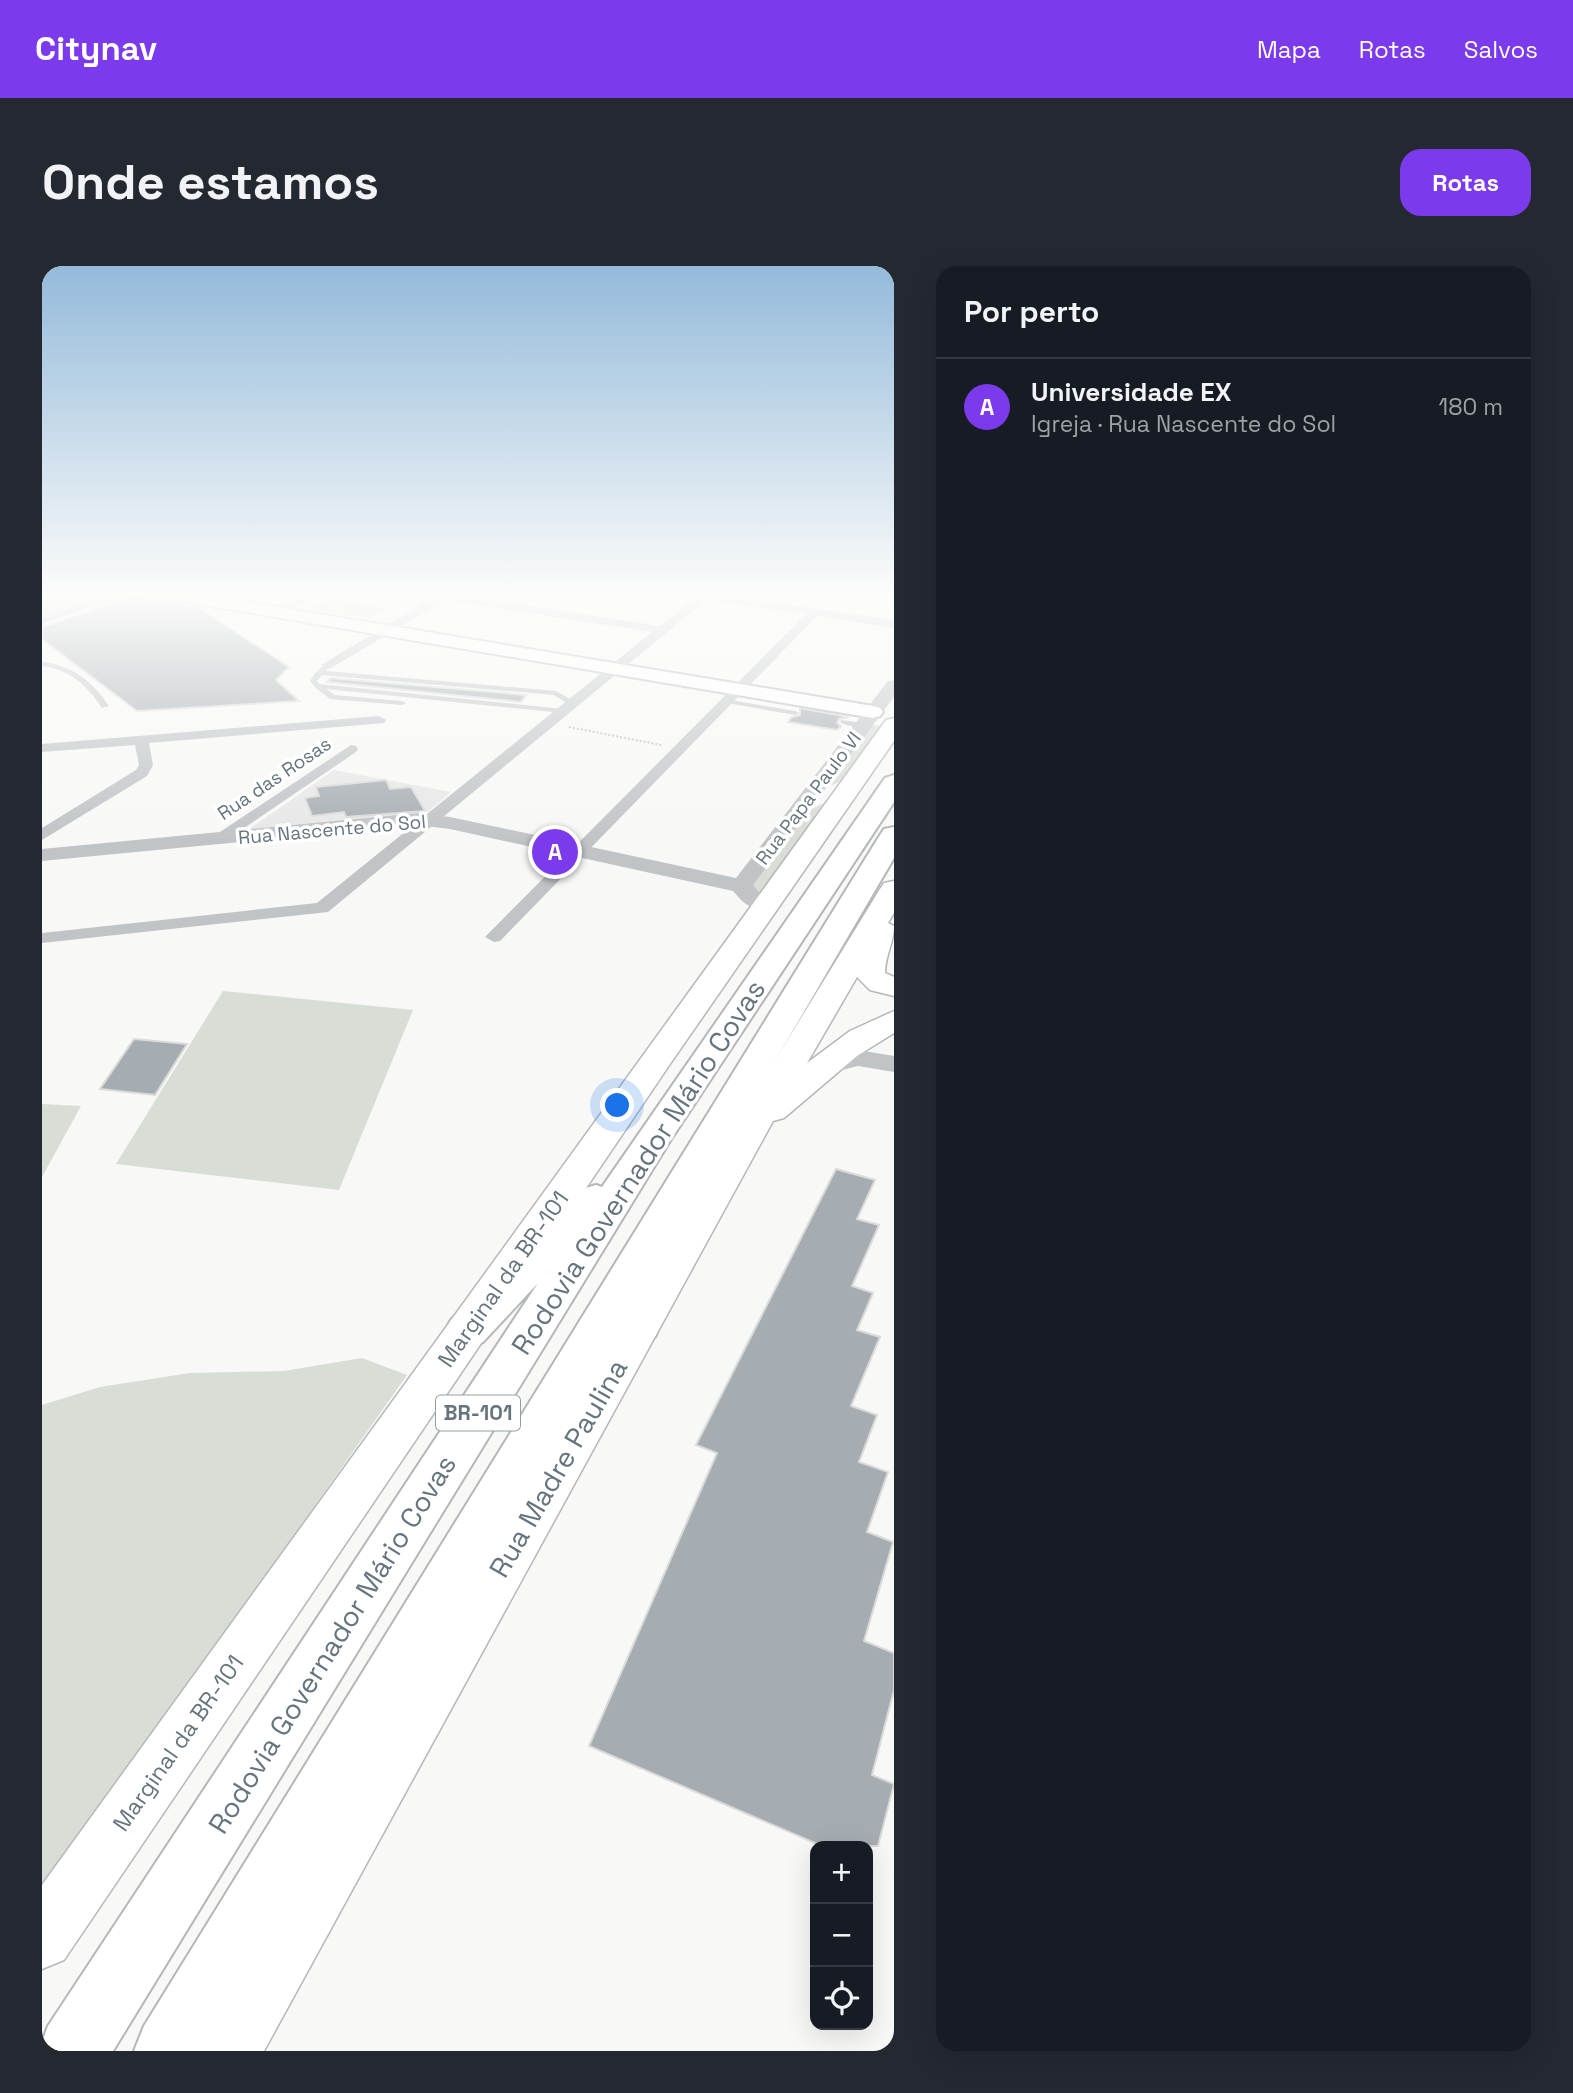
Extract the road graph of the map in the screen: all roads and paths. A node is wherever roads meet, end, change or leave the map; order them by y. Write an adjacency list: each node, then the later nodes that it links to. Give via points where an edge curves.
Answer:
1 (75, 674): 10 (lane)
2 (319, 674): 8 (lane, via 313,681)
3 (363, 674): 11 (lane, via 556,693)
4 (609, 674): 11 (street)
5 (644, 674): 9 (main road)
6 (753, 674): 9 (street)
7 (894, 685): 15 (street, Rua Papa Paulo VI)
8 (317, 686): 11 (lane, via 333,697 512,713)
9 (733, 695): 12 (lane); 15 (main road); 18 (street)
10 (105, 706)
11 (568, 707): 14 (street)
12 (795, 713)
13 (379, 720): 16 (street)
14 (549, 722): 18 (path); 22 (street)
15 (877, 724): 20 (main road, Marginal da BR-101); 21 (street, Rua Papa Paulo VI)
16 (141, 739): 17 (street); 23 (street, via 146,765 142,773)
17 (42, 748)
18 (681, 748): 26 (street)
19 (351, 749): 25 (street, Rua das Rosas)
20 (873, 783): 21 (main road); 29 (main road, Marginal da BR-101); 38 (highway, Rodovia Governador Mário Covas / BR-101)
21 (801, 808): 29 (street, Rua Papa Paulo VI)
22 (429, 820): 25 (street, Rua Nascente do Sol); 26 (street, Rua Nascente do Sol); 30 (street)
23 (42, 835)
24 (894, 835): 37 (highway, Rodovia Governador Mário Covas / BR-101)
25 (219, 838): 27 (street, Rua Nascente do Sol)
26 (580, 850): 29 (street, Rua Nascente do Sol); 31 (street)
27 (42, 855)
28 (891, 893): 33 (main road, via 891,908 869,967 872,979); 37 (main road, Rua Madre Paulina)
29 (752, 898): 39 (main road, Marginal da BR-101)
30 (322, 908): 32 (street)
31 (494, 937)
32 (42, 938)
33 (894, 987)
34 (894, 1021): 36 (main road, via 878,1027)
35 (894, 1064): 36 (street, via 858,1058)
36 (826, 1066): 37 (main road)
37 (732, 1131): 42 (highway, Rodovia Governador Mário Covas / BR-101); 43 (main road, Rua Madre Paulina, via 639,1326)
38 (651, 1141): 39 (highway); 41 (highway, Rodovia Governador Mário Covas / BR-101)
39 (467, 1331): 40 (main road, Marginal da BR-101)
40 (42, 1938)
41 (73, 2051)
42 (169, 2051)
43 (228, 2051)

